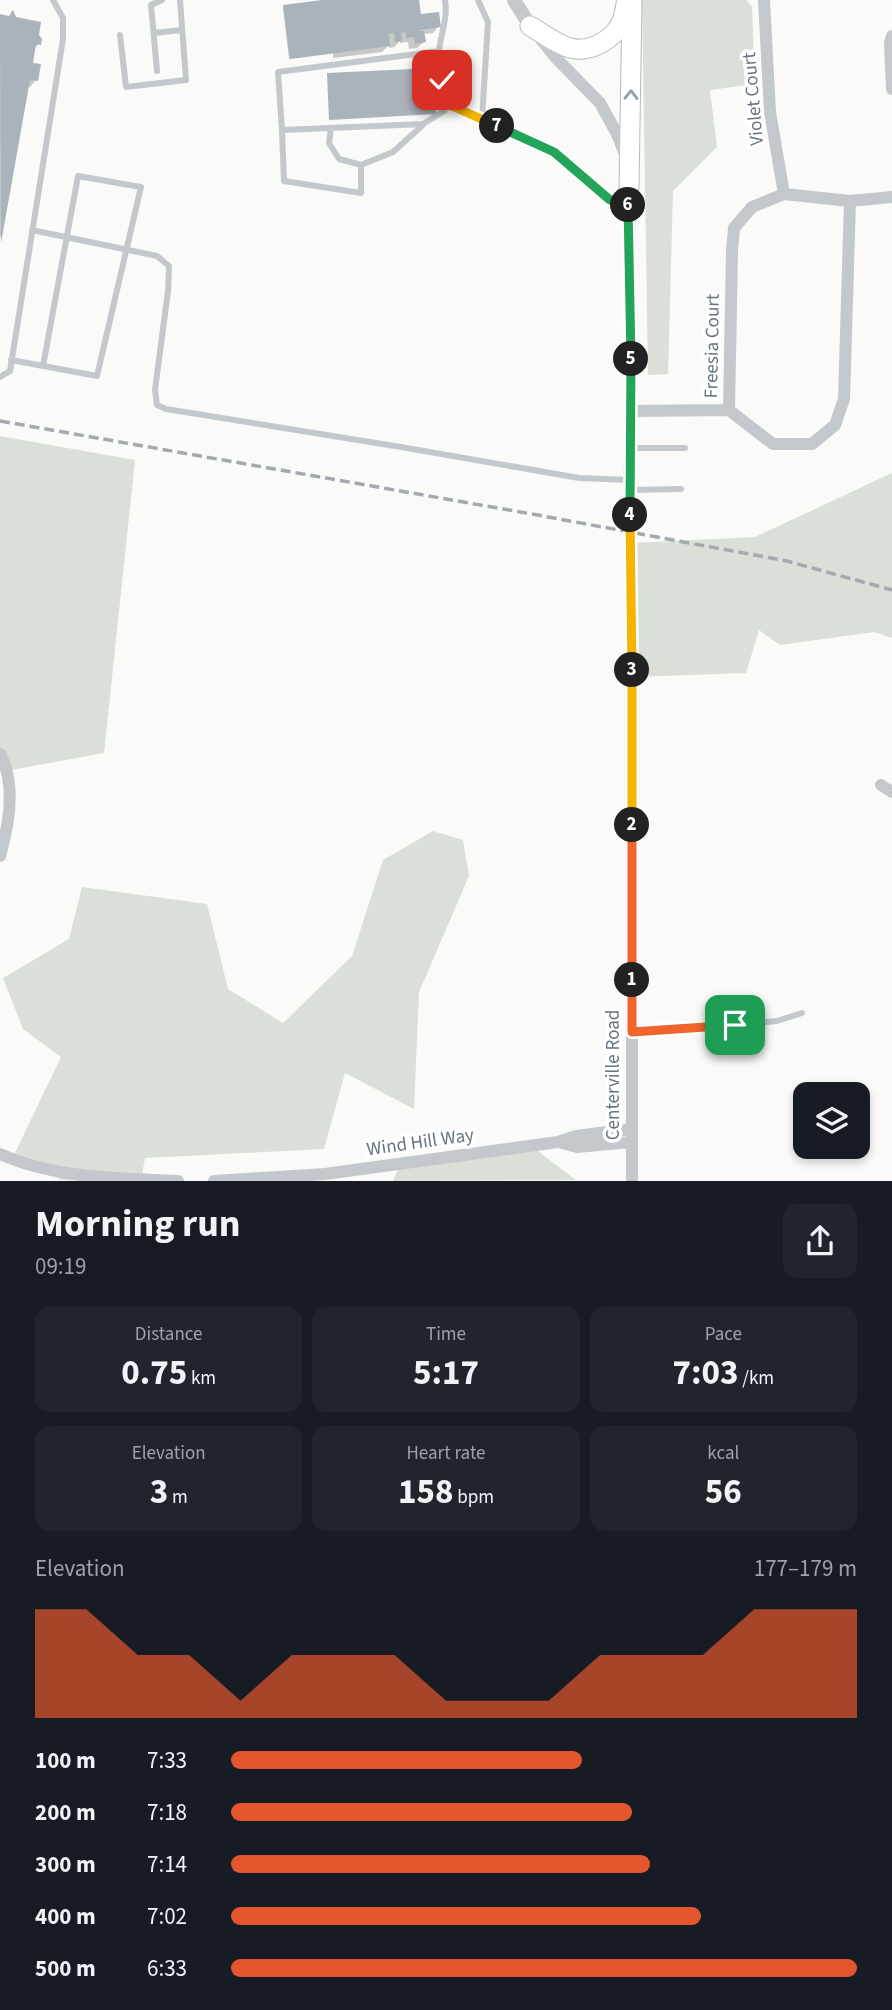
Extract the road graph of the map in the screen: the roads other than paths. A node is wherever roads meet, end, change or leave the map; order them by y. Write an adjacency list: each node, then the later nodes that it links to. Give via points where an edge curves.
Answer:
1 (53, 0): 27 (lane, via 63,18 64,34)
2 (162, 0): 11 (lane, via 151,5)
3 (180, 0): 10 (lane)
4 (445, 0): 14 (lane)
5 (478, 0): 18 (lane, via 488,22)
6 (514, 0): 9 (street, Centerville Road)
7 (630, 0): 9 (highway, via 616,30 590,48 566,47); 24 (highway, one-way to 7)
8 (764, 0): 23 (street, Violet Court, via 770,112)
9 (530, 26): 24 (street, Centerville Road, via 600,103 627,159)
10 (182, 30): 11 (lane); 12 (lane, via 186,80 126,87)
11 (154, 33): 15 (lane)
12 (120, 35)
13 (892, 36): 16 (street)
14 (439, 51): 17 (lane, via 442,80); 21 (lane, via 278,72)
15 (157, 71)
16 (892, 89)
17 (452, 106): 18 (lane); 19 (lane)
18 (482, 119): 24 (lane, via 554,152 610,200)
19 (424, 124): 20 (lane); 22 (lane, via 393,152)
20 (331, 128): 21 (lane); 22 (lane, via 329,143 339,159)
21 (282, 130): 22 (lane, via 284,181 361,193)
22 (361, 165)
23 (783, 194): 26 (street, Freesia Court); 33 (street, Freesia Court, via 752,207 734,228)
24 (629, 197): 34 (street, Centerville Road)
25 (892, 197): 26 (street, Freesia Court)
26 (850, 201): 33 (street, Freesia Court, via 845,400 835,425 812,444 773,444)
27 (32, 230): 28 (lane); 30 (lane)
28 (67, 238): 29 (lane); 29 (lane, via 78,176 141,187); 31 (lane)
29 (126, 250): 31 (lane, via 97,376); 37 (lane, via 157,256 169,266 155,390 157,405 166,410)
30 (11, 360): 31 (lane); 32 (lane, via 10,371)
31 (43, 366)
32 (0, 377)
33 (729, 410): 34 (street)
34 (631, 411): 35 (street, Centerville Road)
35 (630, 448): 36 (lane); 37 (street, Centerville Road)
36 (685, 448)
37 (630, 485): 38 (lane); 42 (street, Centerville Road)
38 (681, 489)
39 (0, 754): 40 (street, via 10,783)
40 (0, 856)
41 (802, 1013): 42 (lane, via 776,1021)
42 (632, 1032): 43 (street, Centerville Road)
43 (631, 1135): 46 (street, Wind Hill Way, via 576,1136 325,1174); 47 (street, Centerville Road)
44 (0, 1154): 45 (street, via 52,1170)
45 (178, 1181)
46 (214, 1181)
47 (632, 1181)

